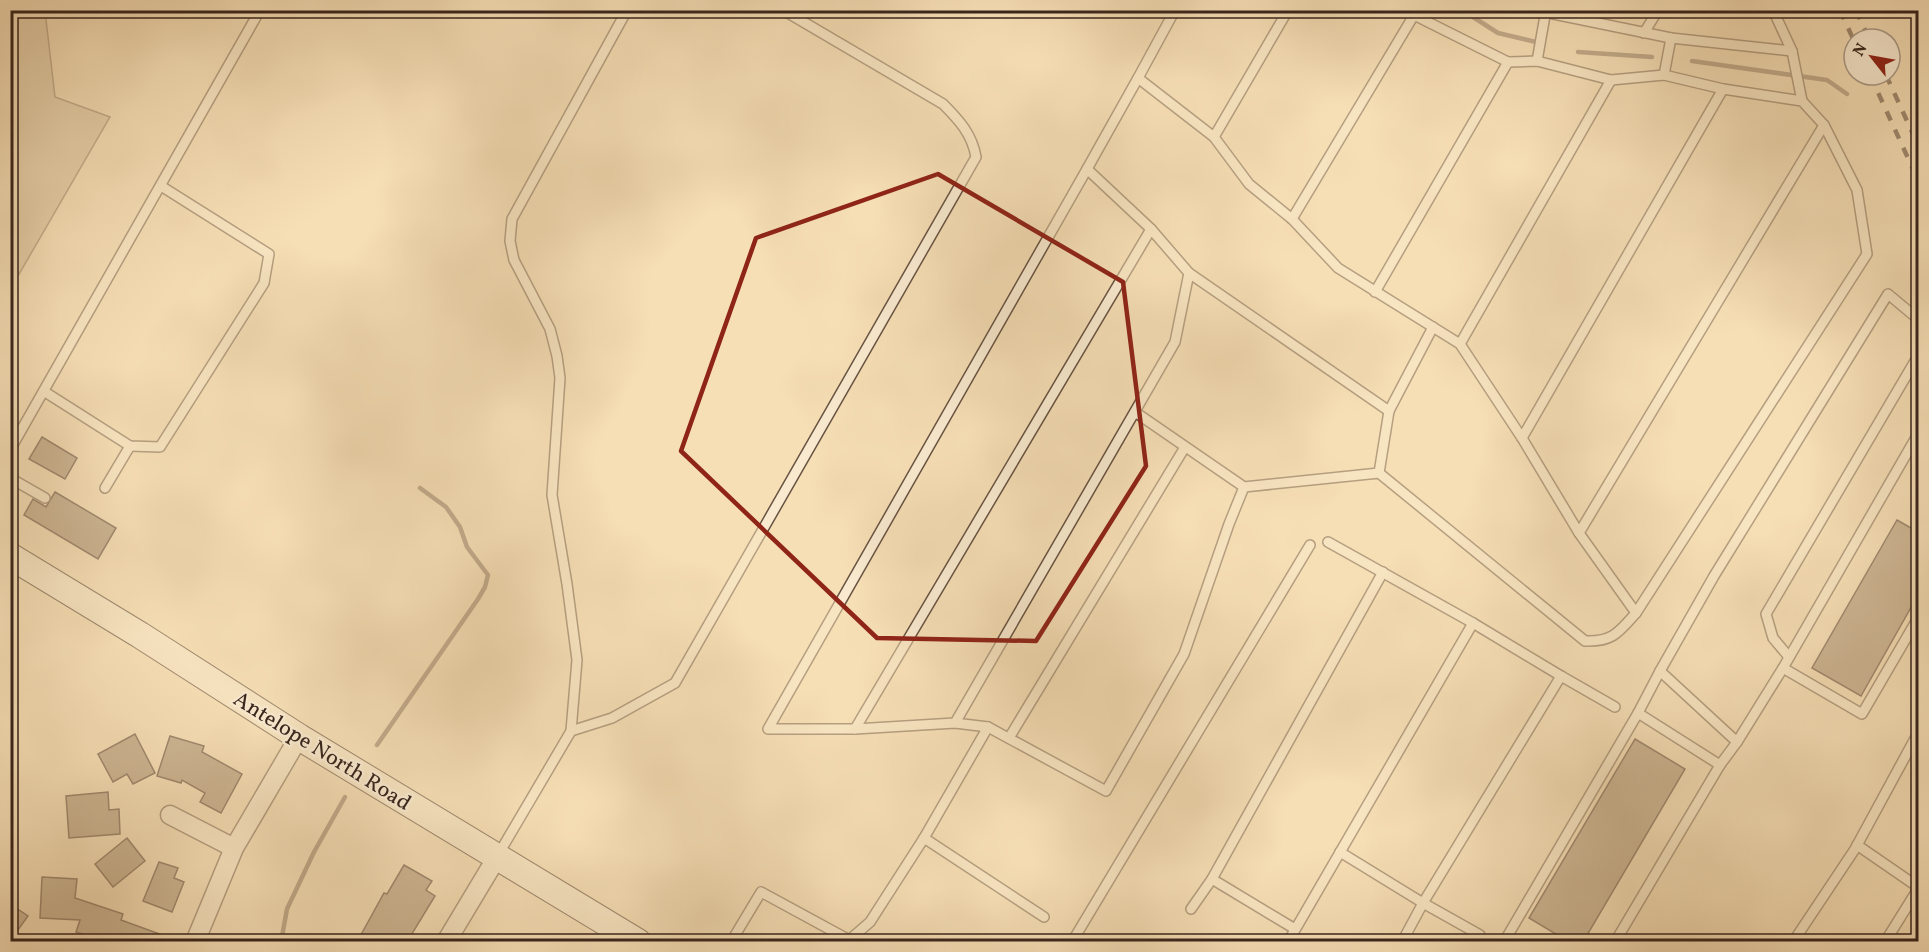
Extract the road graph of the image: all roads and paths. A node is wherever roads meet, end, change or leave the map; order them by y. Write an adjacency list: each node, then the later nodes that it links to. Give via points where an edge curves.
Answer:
1 (260, 10): 25 (lane)
2 (627, 10): 64 (lane, via 512,219 510,241 514,260 550,329 560,378 552,495 577,660)
3 (783, 10): 64 (lane, via 943,104 963,124 976,157 675,683 612,718)
4 (1175, 10): 18 (lane)
5 (1288, 10): 23 (lane)
6 (1404, 10): 11 (lane)
7 (1534, 10): 10 (lane)
8 (1658, 10): 12 (lane)
9 (1773, 10): 14 (lane)
10 (1546, 11): 12 (lane); 15 (lane)
11 (1414, 15): 16 (lane); 26 (lane)
12 (1644, 33): 13 (lane)
13 (1671, 38): 14 (lane); 17 (lane)
14 (1792, 51): 21 (lane)
15 (1537, 61): 16 (lane); 19 (lane)
16 (1508, 62): 29 (lane)
17 (1664, 75): 19 (lane); 20 (lane)
18 (1138, 78): 23 (lane); 24 (lane)
19 (1611, 80): 32 (lane)
20 (1723, 89): 21 (lane); 38 (lane)
21 (1802, 101): 22 (lane)
22 (1824, 125): 47 (lane); 52 (lane, via 1857,190 1867,254)
23 (1214, 137): 26 (lane, via 1249,184)
24 (1087, 170): 27 (lane); 63 (lane, via 768,729)
25 (161, 186): 34 (lane); 39 (lane, via 269,254 264,283 160,447)
26 (1292, 219): 29 (lane, via 1338,268)
27 (1151, 229): 28 (lane); 63 (lane)
28 (1189, 273): 35 (lane); 36 (lane, via 1175,342)
29 (1375, 292): 31 (lane)
30 (1918, 319): 57 (lane, via 1888,294)
31 (1433, 327): 32 (lane); 35 (lane)
32 (1460, 344): 38 (lane)
33 (1918, 356): 55 (lane, via 1766,614 1773,638)
34 (45, 392): 39 (lane); 41 (lane)
35 (1389, 411): 42 (lane)
36 (1135, 412): 40 (lane); 61 (lane)
37 (1918, 434): 55 (lane)
38 (1522, 438): 47 (lane)
39 (130, 446): 45 (lane)
40 (1185, 447): 44 (lane); 67 (lane)
41 (10, 450)
42 (1380, 473): 44 (lane); 52 (lane, via 1585,641 1602,642 1621,630)
43 (10, 478): 46 (lane)
44 (1244, 487): 67 (lane, via 1184,654 1106,791)
45 (105, 488)
46 (45, 498)
47 (1579, 533): 52 (lane)
48 (1328, 542): 51 (lane)
49 (1310, 544): 88 (lane)
50 (10, 555): 66 (main road, Antelope North Road)
51 (1383, 572): 54 (lane); 76 (lane)
52 (1636, 613)
53 (1918, 618): 56 (lane, via 1862,714)
54 (1473, 623): 58 (lane); 74 (lane)
55 (1789, 657): 56 (lane)
56 (1783, 668): 68 (lane)
57 (1660, 671): 60 (lane); 68 (lane)
58 (1561, 676): 59 (lane); 78 (lane)
59 (1615, 707)
60 (1638, 713): 69 (lane); 91 (lane)
61 (955, 723): 62 (lane); 63 (lane)
62 (988, 728): 67 (lane); 71 (lane)
63 (855, 729)
64 (571, 731): 75 (lane)
65 (1918, 734): 72 (lane)
66 (299, 737): 73 (street); 75 (main road, Antelope North Road)
67 (1009, 738)
68 (1737, 742): 69 (lane)
69 (1720, 765): 92 (lane)
70 (170, 815): 73 (street)
71 (924, 838): 80 (lane); 83 (lane, via 870,922)
72 (1857, 845): 77 (lane); 93 (lane)
73 (234, 848): 84 (street)
74 (1340, 852): 78 (lane); 81 (lane)
75 (497, 857): 85 (street); 86 (main road, Antelope North Road)
76 (1212, 879): 79 (lane); 81 (lane)
77 (1918, 888): 94 (lane)
78 (1423, 903): 82 (lane); 90 (lane)
79 (1191, 909)
80 (1044, 917)
81 (1295, 929): 89 (lane)
82 (1480, 935)
83 (850, 941): 87 (lane, via 761,892)
84 (195, 942)
85 (446, 942)
86 (638, 942)
87 (731, 942)
88 (1072, 942)
89 (1288, 942)
90 (1402, 942)
91 (1504, 942)
92 (1616, 942)
93 (1793, 942)
94 (1885, 942)

